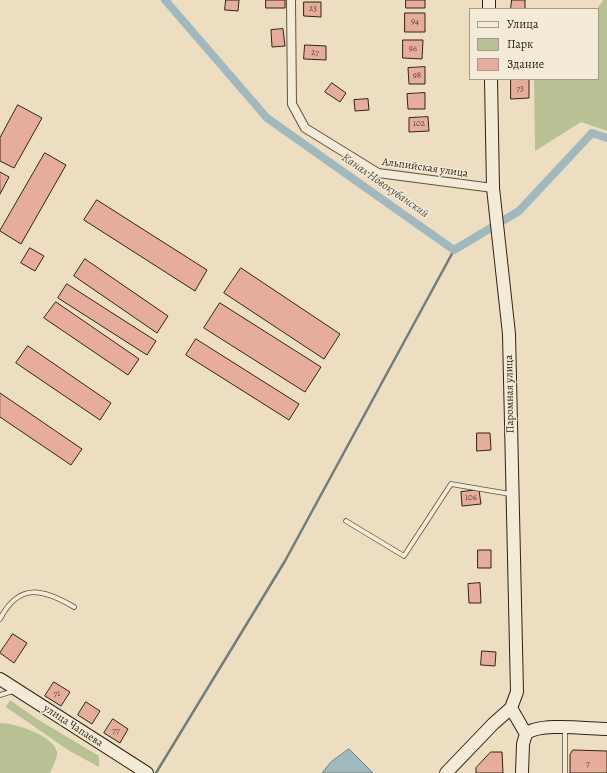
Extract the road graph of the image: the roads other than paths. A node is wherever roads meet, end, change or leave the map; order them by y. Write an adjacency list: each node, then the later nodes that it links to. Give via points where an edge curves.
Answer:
1 (291, 0): 3 (street, Альпийская улица, via 292,104 305,128 378,173)
2 (491, 80): 3 (main road, Паромная улица)
3 (494, 193): 4 (main road, Паромная улица, via 509,334)
4 (513, 495): 5 (lane, via 451,484 404,556); 11 (main road, Паромная улица, via 517,680)
5 (346, 521)
6 (74, 607): 7 (lane, via 57,597 38,592 19,594)
7 (0, 619)
8 (0, 678): 9 (main road, улица Чапаева)
9 (17, 690): 10 (lane); 15 (main road, улица Чапаева)
10 (0, 695)
11 (511, 708): 14 (main road); 16 (main road)
12 (565, 728): 13 (main road); 14 (main road, via 544,728); 18 (lane)
13 (607, 729)
14 (526, 734): 17 (main road)
15 (147, 773)
16 (446, 773)
17 (522, 773)
18 (565, 773)

